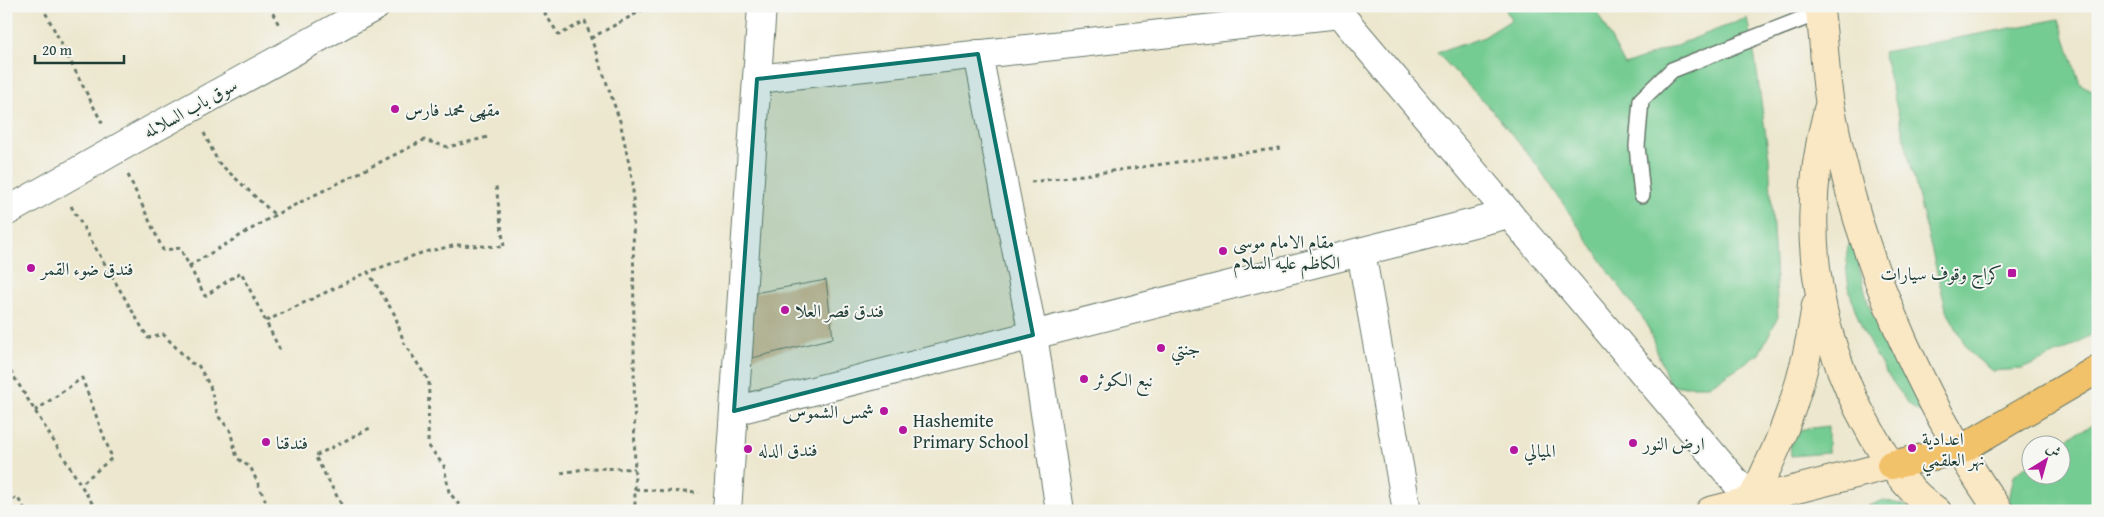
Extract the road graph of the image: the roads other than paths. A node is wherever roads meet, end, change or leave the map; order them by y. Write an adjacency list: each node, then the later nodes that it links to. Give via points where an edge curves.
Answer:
1 (376, 6): 9 (street, سوق باب السلالمه)
2 (762, 6): 6 (street)
3 (1820, 9): 7 (main road); 8 (lane, via 1672,70 1641,100 1637,146)
4 (1336, 10): 5 (street); 10 (street)
5 (978, 54): 6 (street); 13 (street)
6 (757, 79): 15 (street)
7 (1829, 103): 12 (main road, via 1814,178 1813,234); 16 (main road, via 1848,184 1873,264 1904,342)
8 (1642, 195)
9 (6, 212)
10 (1509, 214): 11 (street); 18 (street)
11 (1361, 252): 13 (street); 21 (street)
12 (1818, 291): 17 (main road, via 1845,382); 18 (main road, via 1802,379 1772,462)
13 (1033, 335): 15 (street); 20 (street)
14 (2098, 369): 16 (highway)
15 (734, 411): 19 (street)
16 (1960, 450): 17 (highway); 24 (main road)
17 (1891, 465): 18 (main road); 23 (main road, via 1916,495)
18 (1751, 500): 22 (main road)
19 (727, 503)
20 (1060, 511)
21 (1407, 511)
22 (1710, 511)
23 (1937, 511)
24 (1998, 511)

